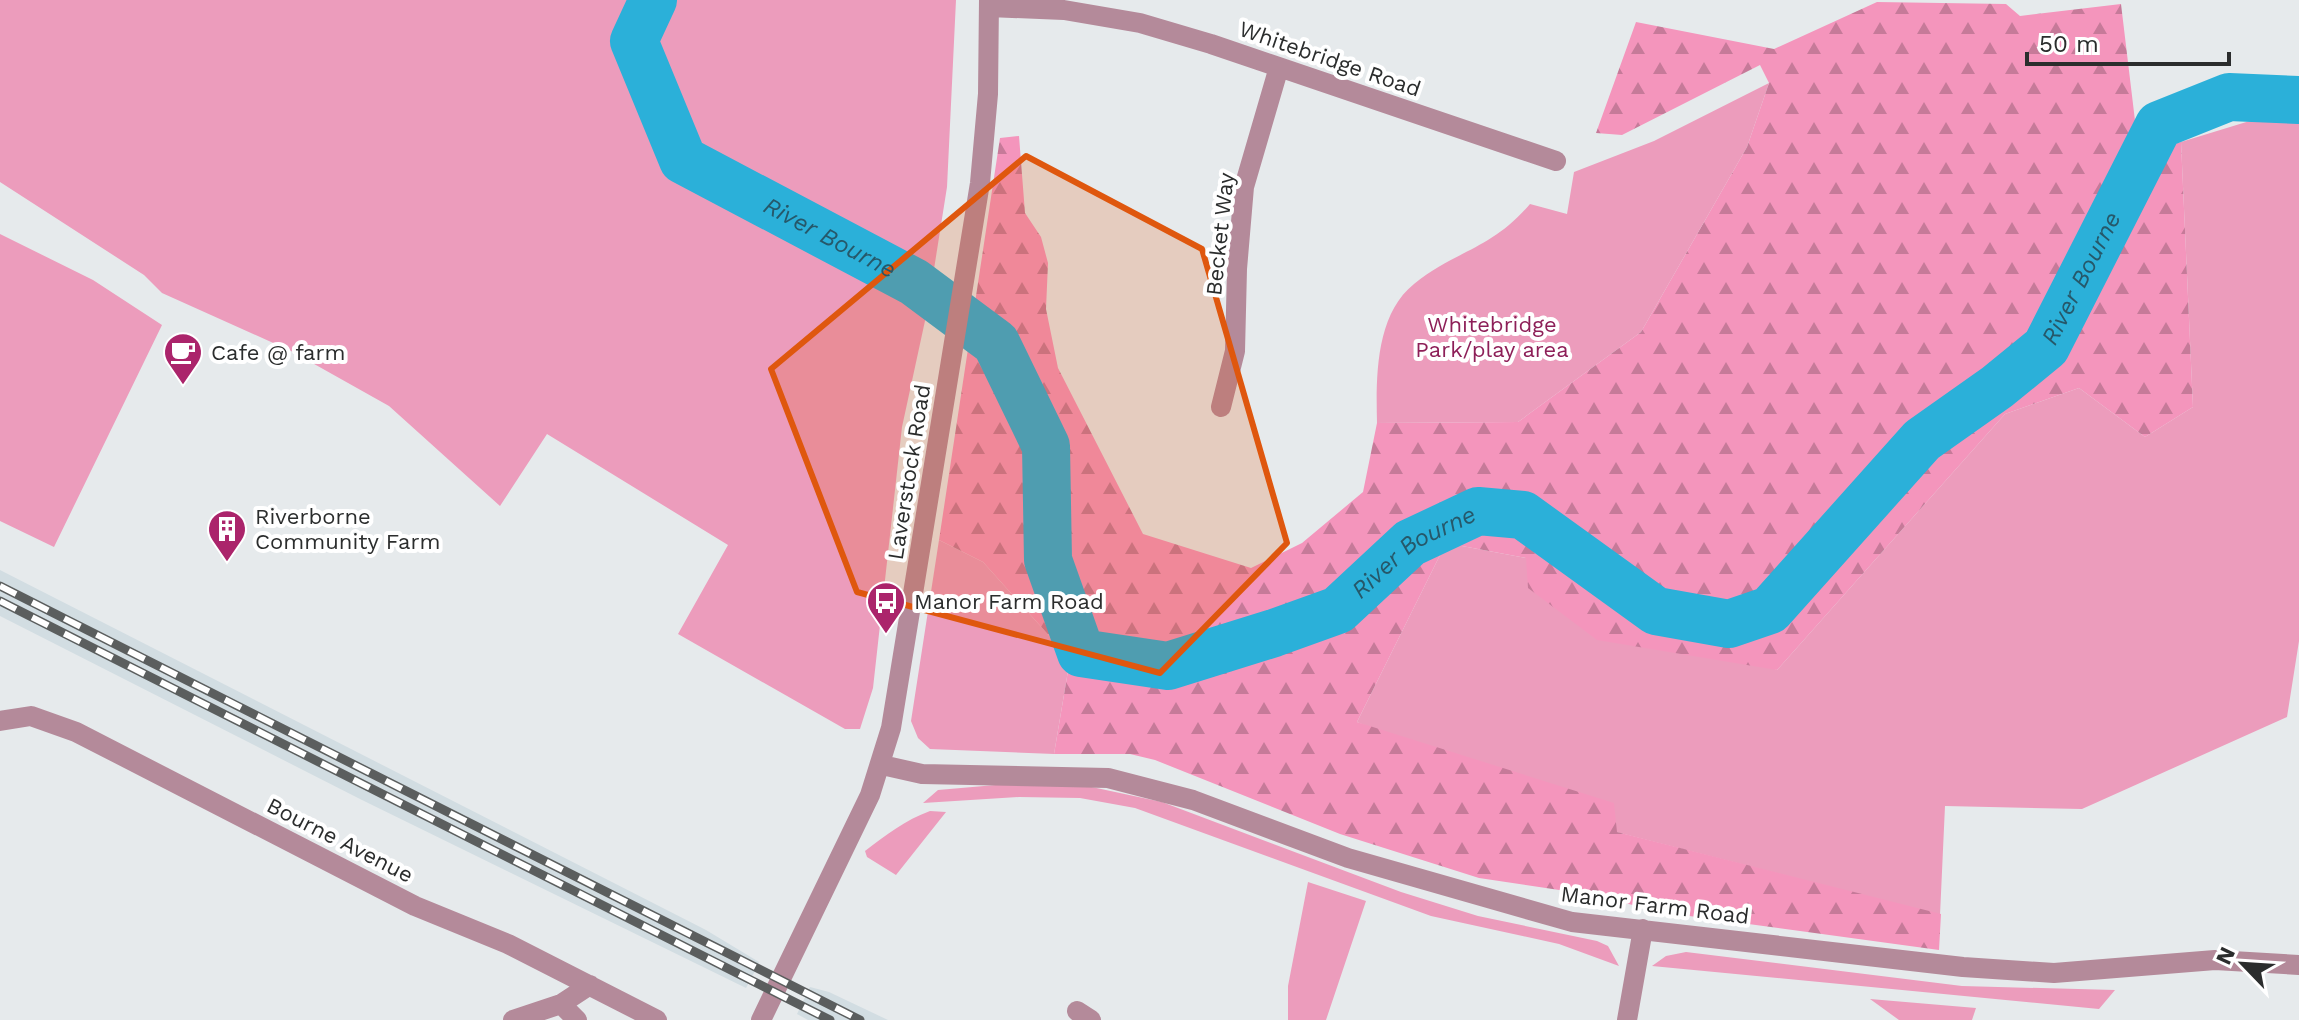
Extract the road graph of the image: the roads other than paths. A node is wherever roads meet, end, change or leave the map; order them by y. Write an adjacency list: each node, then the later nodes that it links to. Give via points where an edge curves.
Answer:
1 (989, 4): 2 (street, Whitebridge Road, via 1140,23); 6 (street, Laverstock Road, via 985,140 897,701)
2 (1279, 67): 3 (street, Whitebridge Road); 4 (street, Becket Way, via 1244,187 1235,351)
3 (1556, 161)
4 (1221, 407)
5 (0, 721): 9 (street, Bourne Avenue, via 31,716 76,732 415,906)
6 (882, 765): 7 (street, Manor Farm Road, via 922,774 1108,778 1193,800 1348,858 1474,897 1572,922); 14 (street, Laverstock Road)
7 (1643, 929): 8 (street, Manor Farm Road, via 2054,973 2215,960); 15 (street)
8 (2299, 965)
9 (590, 985): 10 (street); 11 (street, Bourne Avenue)
10 (561, 1004): 12 (street); 13 (street)
11 (646, 1017)
12 (513, 1020)
13 (577, 1020)
14 (761, 1020)
15 (1627, 1020)

